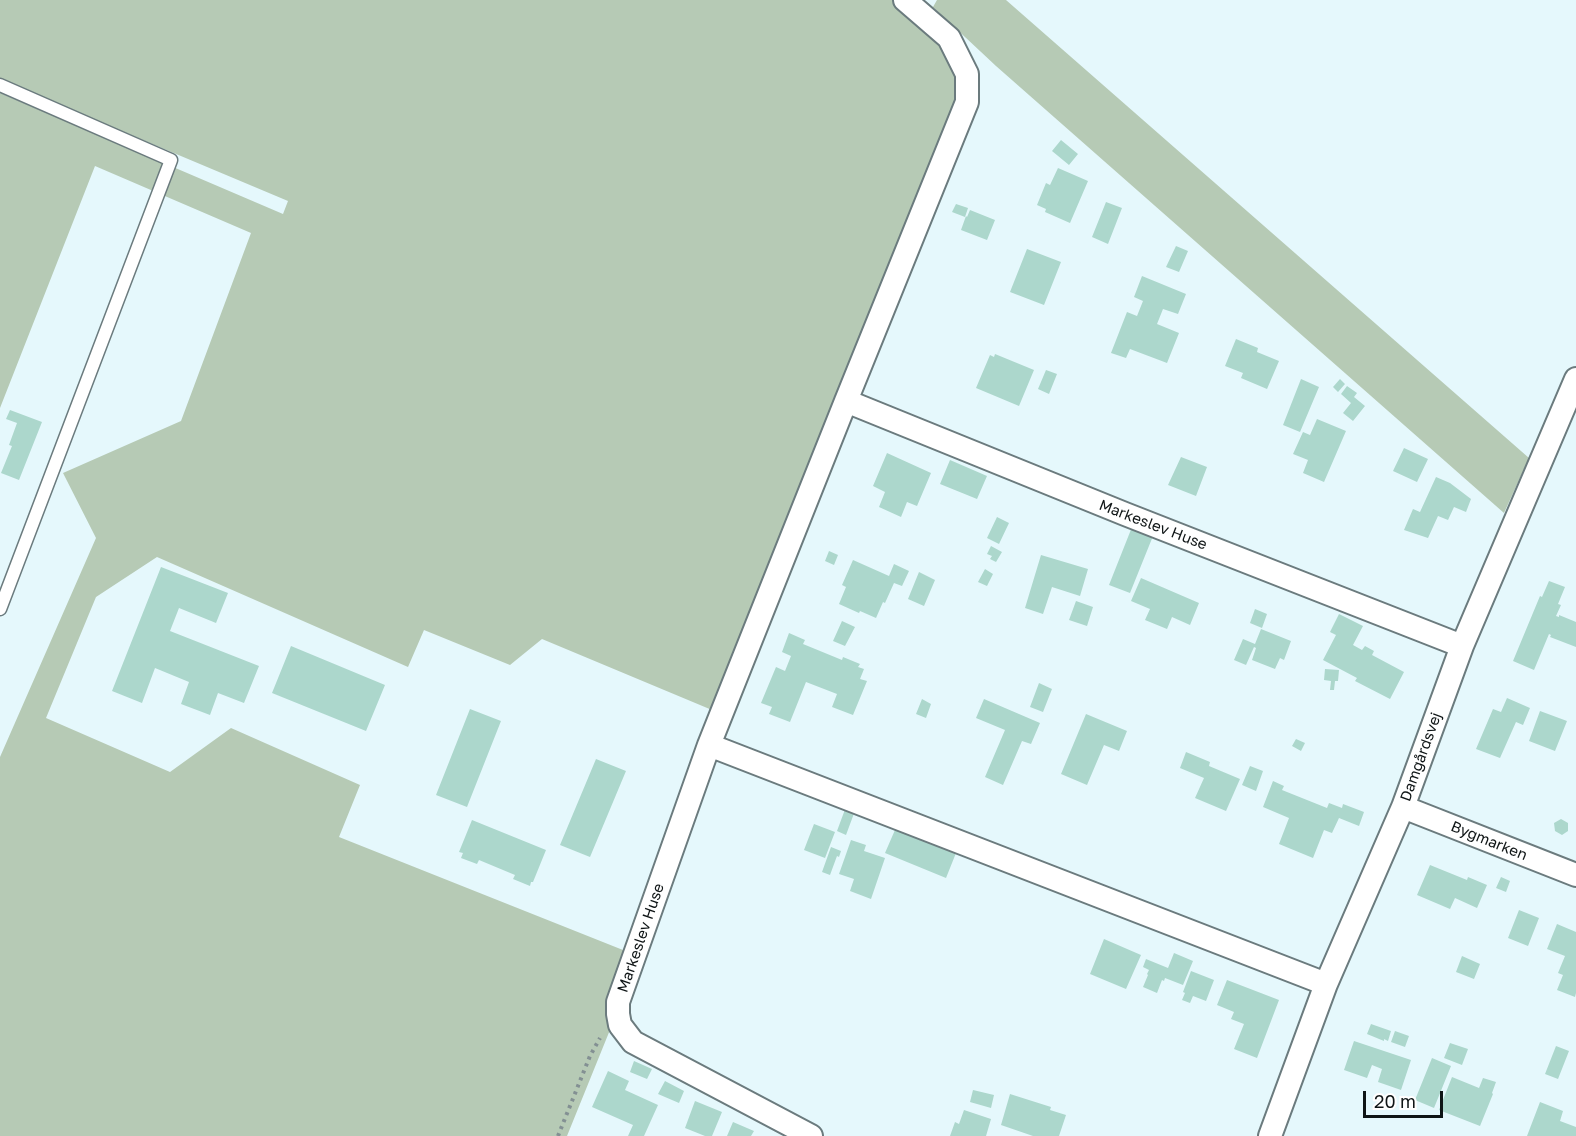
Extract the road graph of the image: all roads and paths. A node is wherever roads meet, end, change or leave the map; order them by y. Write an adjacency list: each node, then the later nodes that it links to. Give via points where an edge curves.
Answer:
1 (905, 0): 4 (street, Markeslev Huse, via 949,38 967,74 967,102)
2 (0, 85): 5 (lane, via 171,160)
3 (1576, 379): 6 (street, Damgårdsvej)
4 (846, 401): 6 (street, Markeslev Huse); 7 (street, Markeslev Huse)
5 (0, 609)
6 (1462, 646): 8 (street, Damgårdsvej)
7 (709, 745): 10 (street); 11 (street, Markeslev Huse)
8 (1403, 807): 9 (street, Bygmarken); 10 (street, Damgårdsvej)
9 (1576, 875)
10 (1326, 984): 14 (street, Damgårdsvej)
11 (618, 1002): 12 (path, via 590,1056); 13 (street, Markeslev Huse, via 620,1025 633,1042)
12 (558, 1136)
13 (810, 1136)
14 (1270, 1136)

